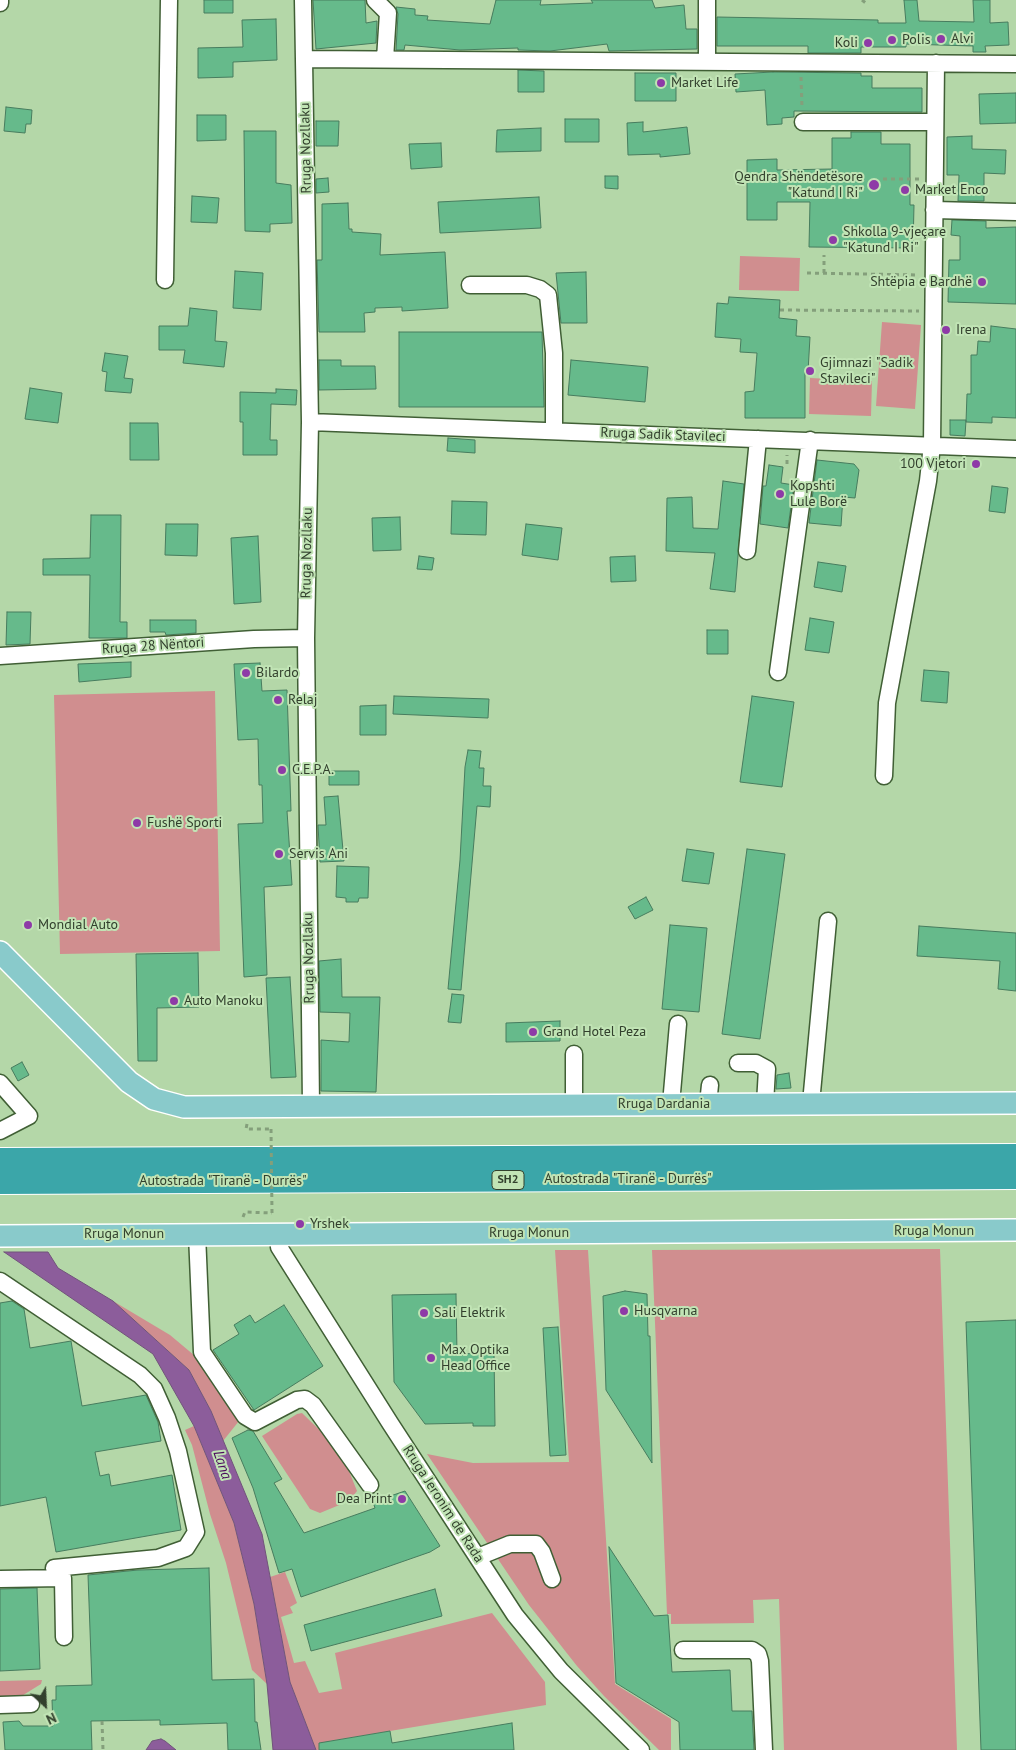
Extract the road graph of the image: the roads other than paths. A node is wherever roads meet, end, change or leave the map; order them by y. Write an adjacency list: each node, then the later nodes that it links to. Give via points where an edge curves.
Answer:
1 (169, 0): 14 (street)
2 (303, 0): 5 (street, Rruga Nozllaku)
3 (376, 0): 6 (street, via 388,13)
4 (707, 0): 7 (street)
5 (305, 59): 6 (street); 16 (street, Rruga Nozllaku)
6 (385, 59): 7 (street)
7 (707, 62): 8 (street)
8 (936, 64): 9 (street); 11 (street)
9 (1016, 64)
10 (803, 122): 11 (street)
11 (935, 122): 12 (street)
12 (934, 210): 13 (street); 20 (street)
13 (1016, 212)
14 (165, 280)
15 (470, 285): 17 (street, via 527,285 548,295 554,353)
16 (310, 422): 17 (street, Rruga Sadik Stavileci); 23 (street, Rruga Nozllaku)
17 (554, 431): 18 (street, Rruga Sadik Stavileci)
18 (758, 439): 19 (street, Rruga Sadik Stavileci); 22 (street)
19 (810, 440): 20 (street, Rruga Sadik Stavileci); 25 (street)
20 (932, 445): 21 (street, Rruga Sadik Stavileci); 26 (street, via 887,703)
21 (1016, 449)
22 (747, 551)
23 (306, 638): 24 (street, Rruga 28 Nëntori); 38 (street, Rruga Nozllaku)
24 (0, 656)
25 (778, 672)
26 (884, 776)
27 (828, 921): 33 (street)
28 (0, 952): 38 (main road, Rruga Dardania, via 129,1082 154,1099 184,1107)
29 (678, 1024): 35 (street)
30 (574, 1054): 37 (street)
31 (738, 1063): 36 (street, via 756,1063 766,1070)
32 (0, 1082): 39 (street, via 29,1116)
33 (811, 1103): 34 (main road, Rruga Dardania); 36 (main road, Rruga Dardania)
34 (1016, 1103)
35 (671, 1104): 36 (main road, Rruga Dardania, via 709,1094); 37 (main road, Rruga Dardania)
36 (765, 1104)
37 (574, 1105): 38 (main road, Rruga Dardania)
38 (311, 1106)
39 (0, 1131)
40 (1016, 1156): 41 (highway, Autostrada "Tiranë - Durrës" / SH2)
41 (0, 1160)
42 (1016, 1177): 43 (highway, Autostrada "Tiranë - Durrës" / SH2)
43 (0, 1182)
44 (1016, 1230): 46 (main road, Rruga Monun)
45 (197, 1234): 46 (main road, Rruga Monun); 47 (main road, Rruga Monun); 49 (street, via 202,1352 245,1416 256,1422 305,1399 313,1405)
46 (278, 1234): 50 (street, Rruga Jeronim de Rada, via 279,1247)
47 (0, 1236)
48 (0, 1281): 51 (street, via 140,1375 154,1389 168,1418 178,1451 196,1532 186,1548 171,1555)
49 (370, 1485)
50 (478, 1557): 53 (street, via 510,1544 536,1544); 58 (street, Rruga Jeronim de Rada, via 515,1615 542,1649)
51 (54, 1568)
52 (0, 1579): 54 (street, via 63,1578)
53 (552, 1579)
54 (64, 1637)
55 (683, 1650): 59 (street, via 752,1650 758,1654)
56 (31, 1704): 57 (street)
57 (0, 1705)
58 (641, 1750)
59 (764, 1750)

